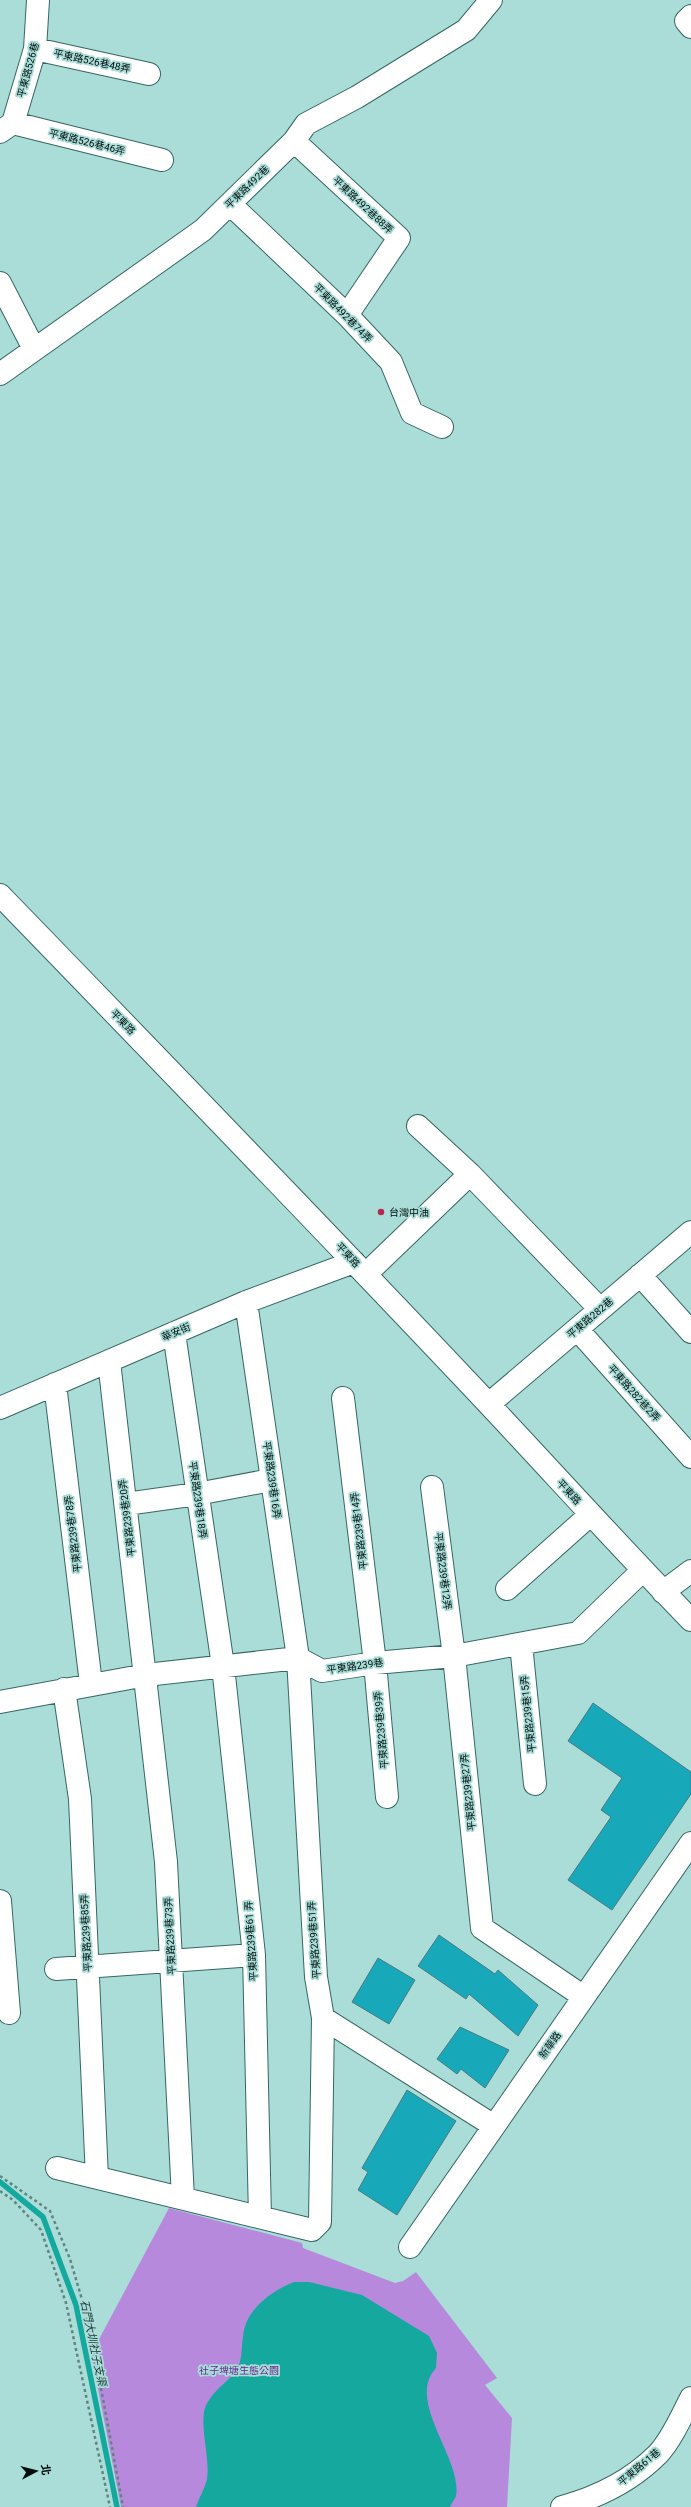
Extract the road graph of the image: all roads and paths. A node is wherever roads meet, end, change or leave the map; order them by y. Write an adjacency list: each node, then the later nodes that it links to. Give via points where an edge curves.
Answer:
1 (38, 0): 5 (street, 平東路526巷)
2 (491, 0): 8 (street, 平東路492巷, via 466,30 357,97 306,124)
3 (691, 16): 4 (street, via 686,21)
4 (691, 27)
5 (35, 48): 6 (street, 平東路526巷48弄); 7 (street, 平東路526巷)
6 (149, 74)
7 (6, 127): 9 (street, 平東路526巷46弄)
8 (294, 140): 10 (street, 平東路492巷); 12 (street, 平東路492巷88弄, via 399,238)
9 (162, 160)
10 (230, 204): 12 (street, 平東路492巷74弄); 13 (street, 平東路492巷, via 203,230)
11 (0, 283): 13 (street)
12 (347, 315): 15 (street, 平東路492巷74弄, via 391,362 412,413)
13 (34, 349): 14 (street, 平東路492巷)
14 (0, 374)
15 (442, 427)
16 (0, 895): 20 (street, 平東路)
17 (418, 1126): 18 (street)
18 (470, 1174): 20 (street); 23 (street)
19 (691, 1232): 21 (street, 平東路282巷)
20 (360, 1268): 22 (street, 華安街); 30 (street, 平東路)
21 (640, 1276): 23 (street, 平東路282巷); 25 (street)
22 (246, 1302): 26 (street, 華安街); 33 (street, 平東路239巷16弄)
23 (600, 1310): 24 (street, 平東路282巷)
24 (577, 1329): 30 (street, 平東路282巷); 32 (street, 平東路282巷2弄)
25 (691, 1332)
26 (174, 1333): 27 (street, 華安街); 35 (street, 平東路239巷18弄)
27 (110, 1361): 28 (street, 華安街); 36 (street, 平東路239巷20弄)
28 (55, 1384): 31 (street, 華安街); 49 (street, 平東路239巷78弄)
29 (344, 1398): 46 (street, 平東路239巷14弄)
30 (489, 1404): 37 (street, 平東路)
31 (0, 1408)
32 (691, 1457)
33 (271, 1480): 35 (street); 45 (street, 平東路239巷16弄)
34 (432, 1487): 44 (street, 平東路239巷12弄)
35 (197, 1494): 36 (street); 47 (street, 平東路239巷18弄)
36 (126, 1504): 48 (street, 平東路239巷20弄)
37 (590, 1514): 38 (street, 平東路); 40 (street)
38 (642, 1571): 41 (street, 平東路); 43 (street, 平東路239巷, via 578,1633)
39 (691, 1571): 41 (street)
40 (507, 1590)
41 (663, 1592): 42 (street, 平東路)
42 (691, 1620)
43 (521, 1644): 44 (street, 平東路239巷); 52 (street, 平東路239巷15弄)
44 (454, 1656): 46 (street, 平東路239巷); 60 (street, 平東路239巷27弄, via 482,1928)
45 (298, 1658): 46 (street, 平東路239巷, via 322,1671); 47 (street); 62 (street, 平東路239巷51弄, via 316,1977)
46 (375, 1663): 53 (street, 平東路239巷39弄)
47 (223, 1666): 48 (street); 56 (street, 平東路239巷61 弄)
48 (146, 1674): 49 (street); 57 (street, 平東路239巷73弄, via 166,1862)
49 (91, 1684): 50 (street)
50 (64, 1689): 51 (street); 58 (street, 平東路239巷85弄, via 80,1798)
51 (0, 1702)
52 (535, 1784)
53 (387, 1797)
54 (691, 1843): 60 (street, 新華路)
55 (0, 1901): 61 (street)
56 (254, 1956): 57 (street); 69 (street, 平東路239巷61 弄)
57 (171, 1960): 58 (street); 68 (street, 平東路239巷73弄)
58 (87, 1967): 59 (street); 66 (street, 平東路239巷85弄)
59 (56, 1969)
60 (584, 1997): 63 (street, 新華路)
61 (10, 2013)
62 (323, 2018): 63 (street); 69 (street, 平東路239巷51弄, via 320,2222 312,2230)
63 (494, 2126): 70 (street, 新華路)
64 (57, 2168): 66 (street)
65 (0, 2176): 73 (path, via 50,2211 70,2258 89,2323)
66 (97, 2178): 68 (street)
67 (0, 2190): 72 (path, via 41,2230 66,2303)
68 (183, 2198): 69 (street)
69 (260, 2218)
70 (410, 2247)
71 (691, 2398): 74 (street, 平東路61巷, via 673,2432 658,2453 622,2484 584,2501)
72 (110, 2507)
73 (123, 2507)
74 (562, 2507)

